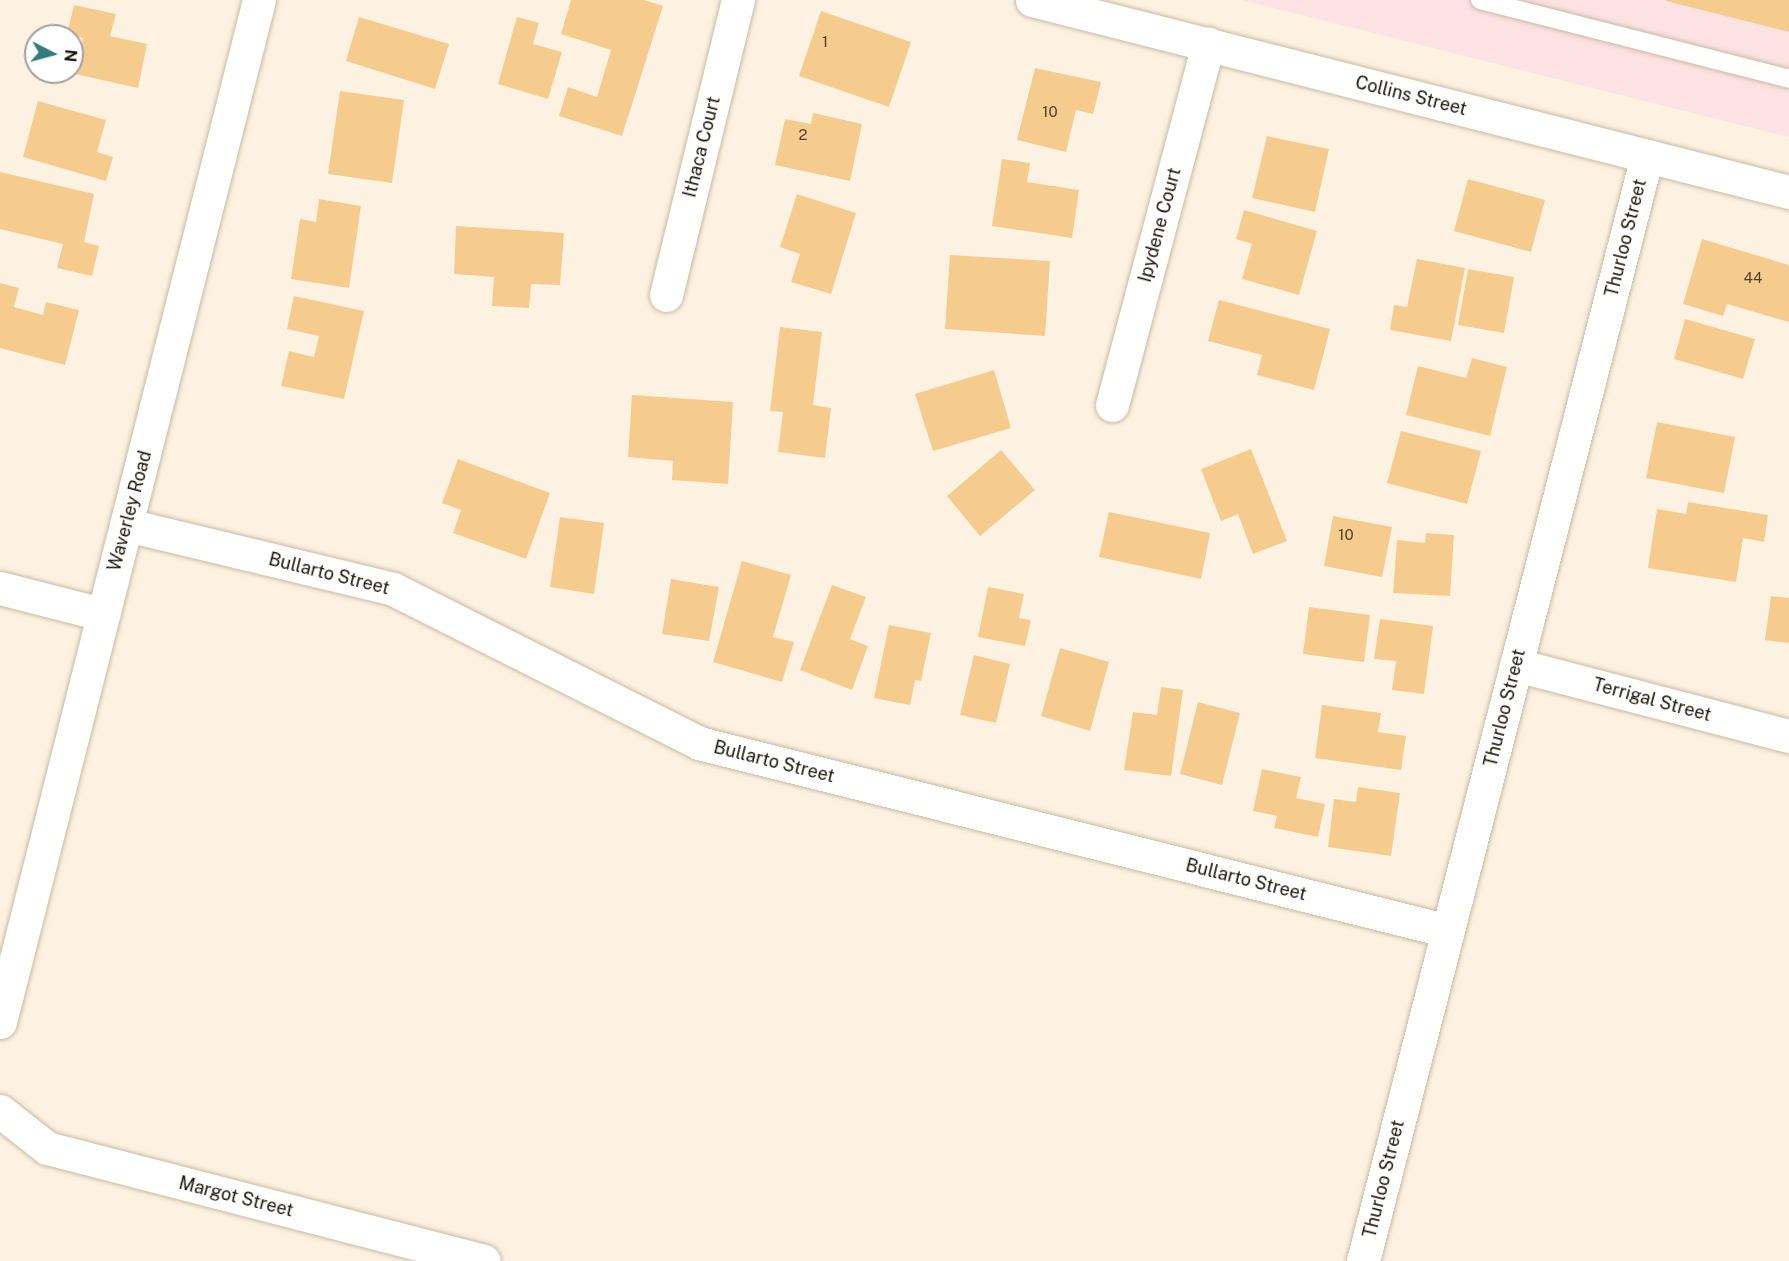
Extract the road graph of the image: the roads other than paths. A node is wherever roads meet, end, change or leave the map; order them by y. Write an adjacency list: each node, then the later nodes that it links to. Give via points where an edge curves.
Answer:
1 (259, 0): 11 (street, Waverley Road)
2 (738, 0): 9 (street, Ithaca Court)
3 (1032, 0): 5 (street, Collins Street)
4 (1480, 0): 6 (lane)
5 (1208, 44): 7 (street, Collins Street); 10 (street, Ipydene Court)
6 (1789, 79)
7 (1647, 156): 8 (street, Collins Street); 14 (street, Thurloo Street)
8 (1789, 192)
9 (666, 295)
10 (1112, 405)
11 (127, 525): 13 (street, Waverley Road); 16 (street, Bullarto Street, via 393,589 699,743)
12 (0, 588): 13 (street)
13 (102, 614): 17 (street, Waverley Road)
14 (1516, 665): 15 (street, Terrigal Street); 16 (street, Thurloo Street)
15 (1789, 736)
16 (1448, 931): 20 (street, Thurloo Street)
17 (0, 1022)
18 (0, 1111): 19 (street, Margot Street, via 47,1148)
19 (475, 1260)
20 (1363, 1261)

